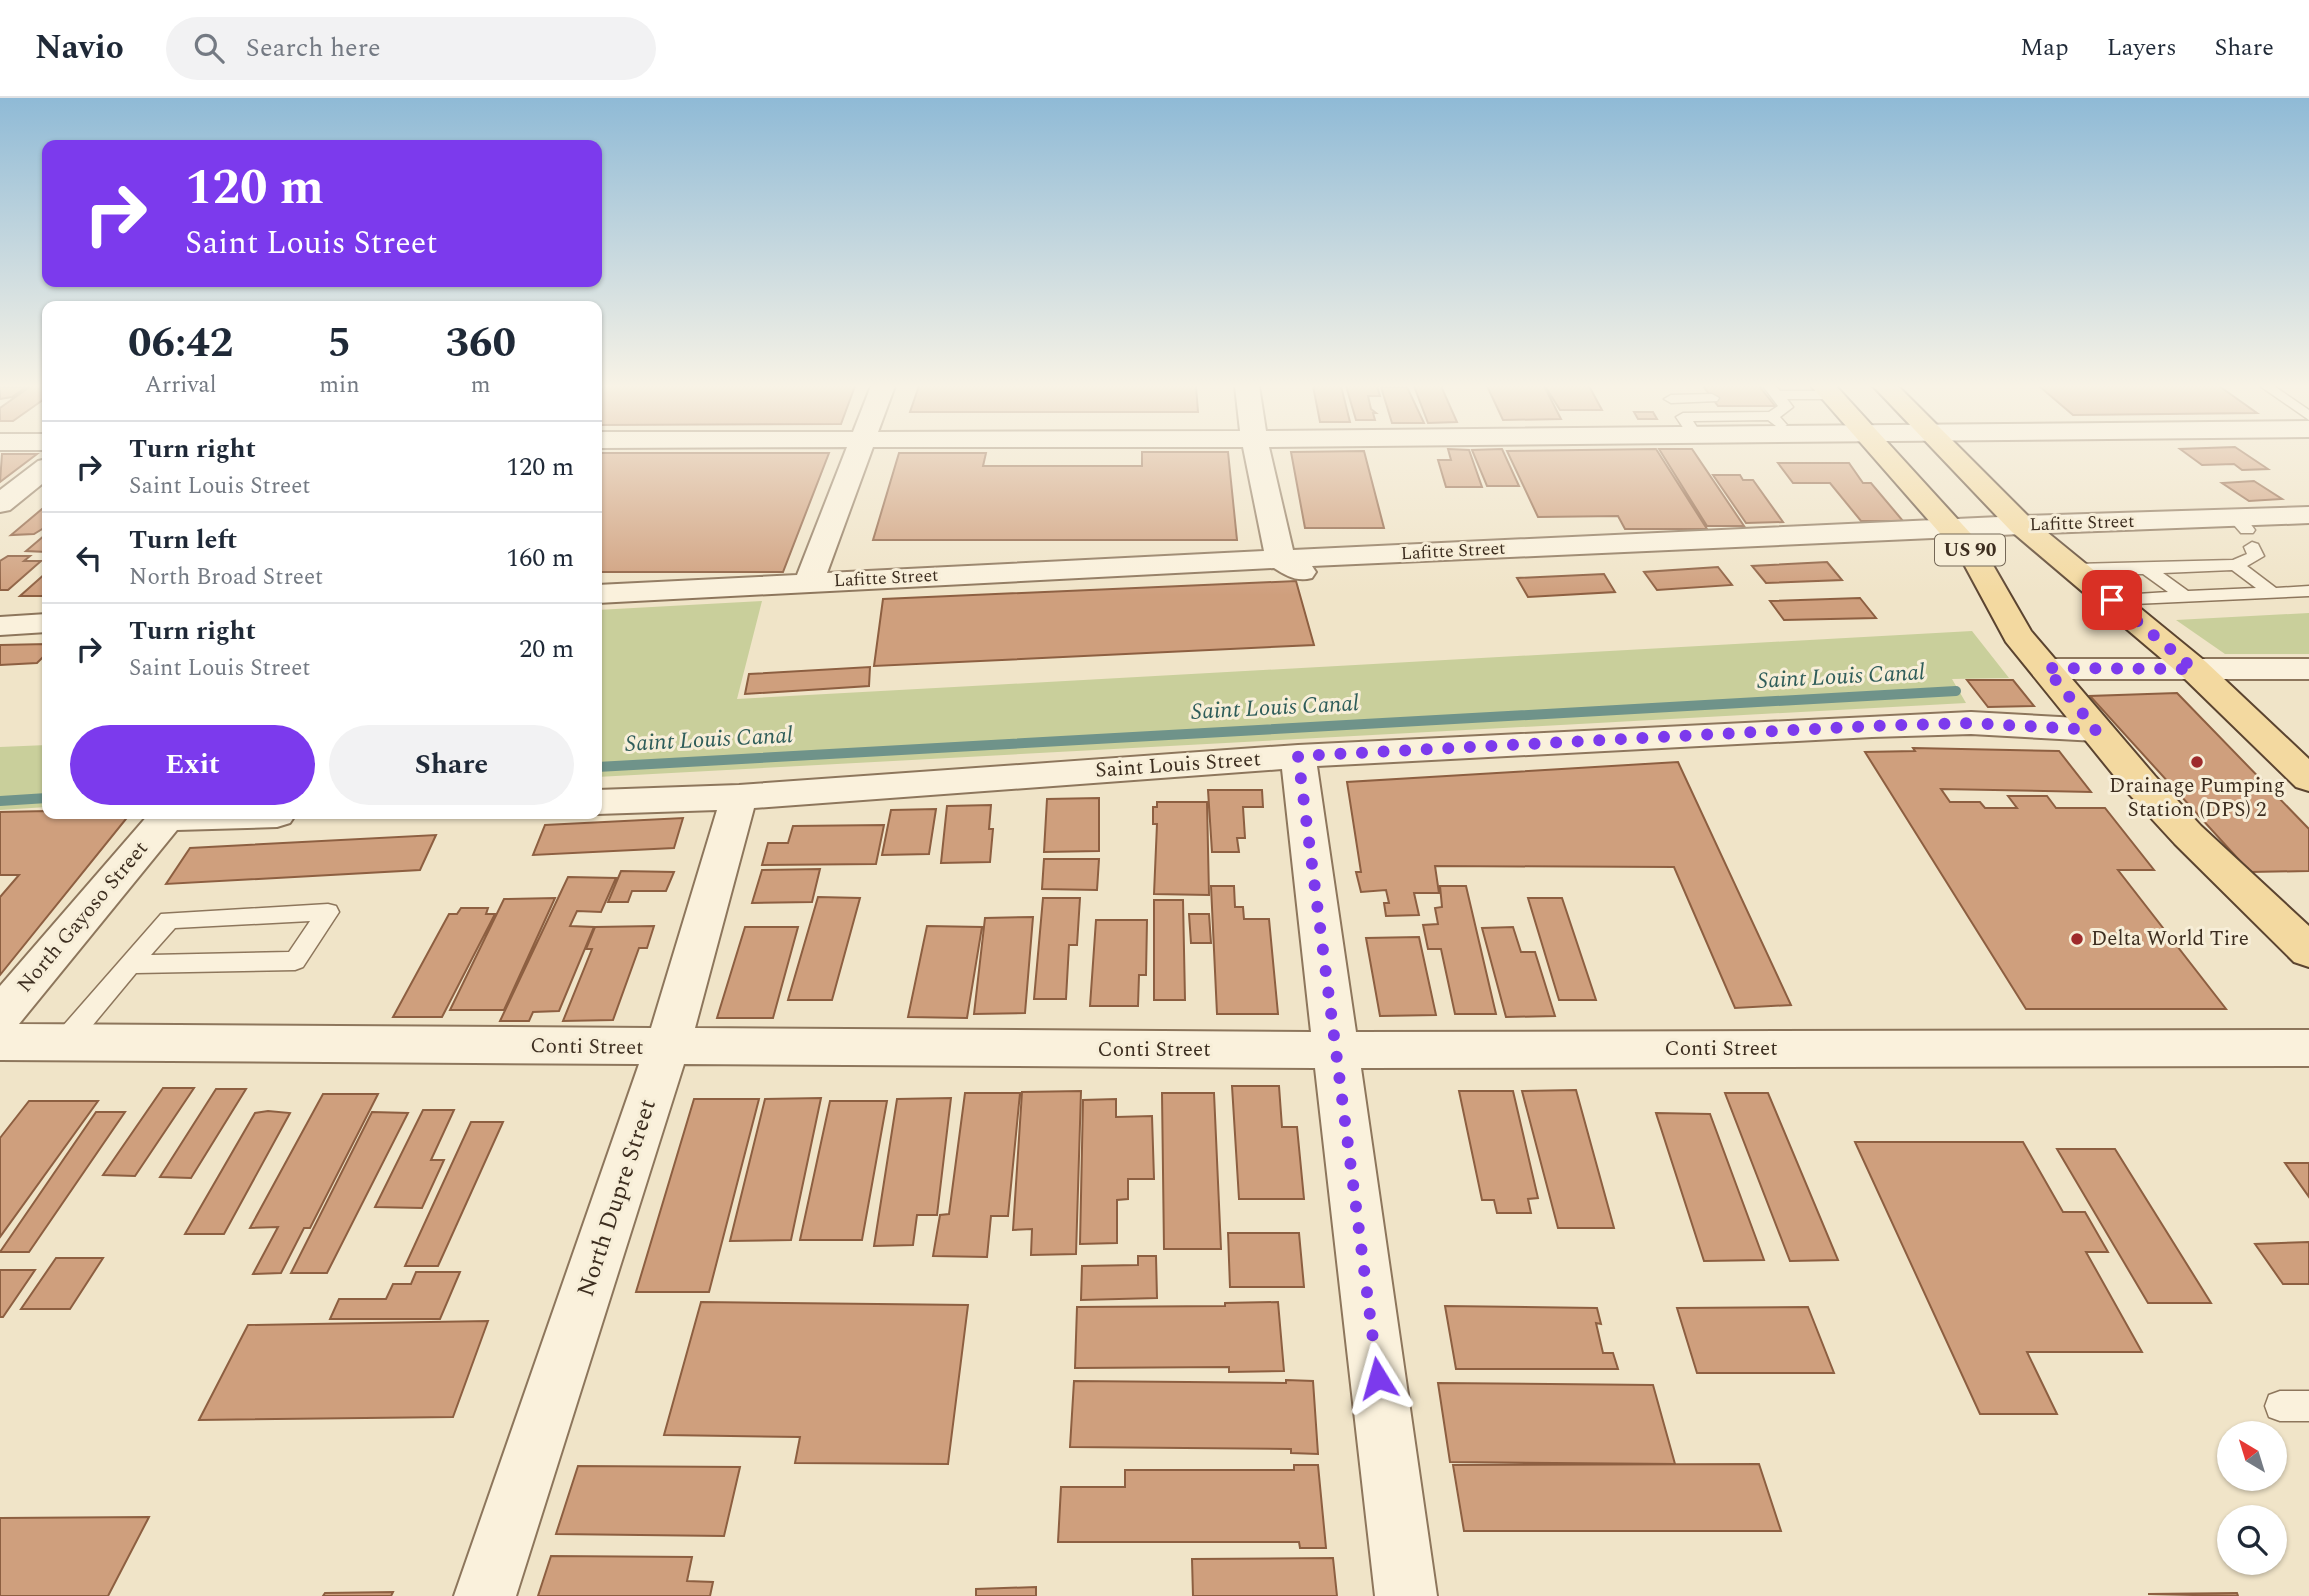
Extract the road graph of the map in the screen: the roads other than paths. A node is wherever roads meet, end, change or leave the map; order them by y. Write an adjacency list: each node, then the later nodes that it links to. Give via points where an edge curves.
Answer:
1 (858, 456): 16 (street)
2 (1258, 456): 11 (street)
3 (1886, 456): 9 (main road, US 90)
4 (1954, 456): 8 (main road, US 90)
5 (42, 471): 6 (street)
6 (0, 503)
7 (2309, 516): 8 (street, Lafitte Street, via 2241,524)
8 (2021, 525): 9 (street, Lafitte Street); 13 (main road, US 90)
9 (1952, 528): 11 (street, Lafitte Street); 24 (main road, US 90, via 1976,560 2017,635)
10 (2252, 547): 12 (lane, via 2256,556)
11 (1280, 559): 15 (street); 16 (street, Lafitte Street)
12 (2236, 565): 14 (lane); 18 (lane)
13 (2075, 569): 14 (lane); 21 (main road, US 90)
14 (2147, 569): 20 (lane)
15 (1316, 581)
16 (809, 582): 19 (street, Lafitte Street)
17 (2309, 591): 18 (lane)
18 (2272, 592): 20 (lane)
19 (602, 594)
20 (2185, 597): 21 (lane)
21 (2112, 600): 25 (main road, US 90)
22 (42, 623): 23 (street)
23 (0, 626)
24 (2046, 668): 25 (street); 27 (main road, US 90)
25 (2194, 669): 26 (street); 29 (main road, US 90)
26 (2309, 669)
27 (2096, 730): 28 (street, Saint Louis Street, via 1971,723 1872,726); 33 (main road, US 90, via 2188,835)
28 (1298, 756): 30 (street, Saint Louis Street); 40 (street)
29 (2309, 779)
30 (739, 797): 31 (street, Saint Louis Street); 38 (street, North Dupre Street)
31 (602, 802)
32 (165, 819): 35 (street, North Gayoso Street)
33 (2309, 951)
34 (129, 964): 34 (lane, via 169,920 328,912 295,961); 37 (lane)
35 (0, 1016)
36 (0, 1042): 37 (street, Conti Street)
37 (64, 1042): 38 (street, Conti Street)
38 (667, 1048): 40 (street, Conti Street); 41 (street, North Dupre Street)
39 (2309, 1048): 40 (street, Conti Street)
40 (1335, 1050): 42 (street)
41 (485, 1596)
42 (1406, 1596)

